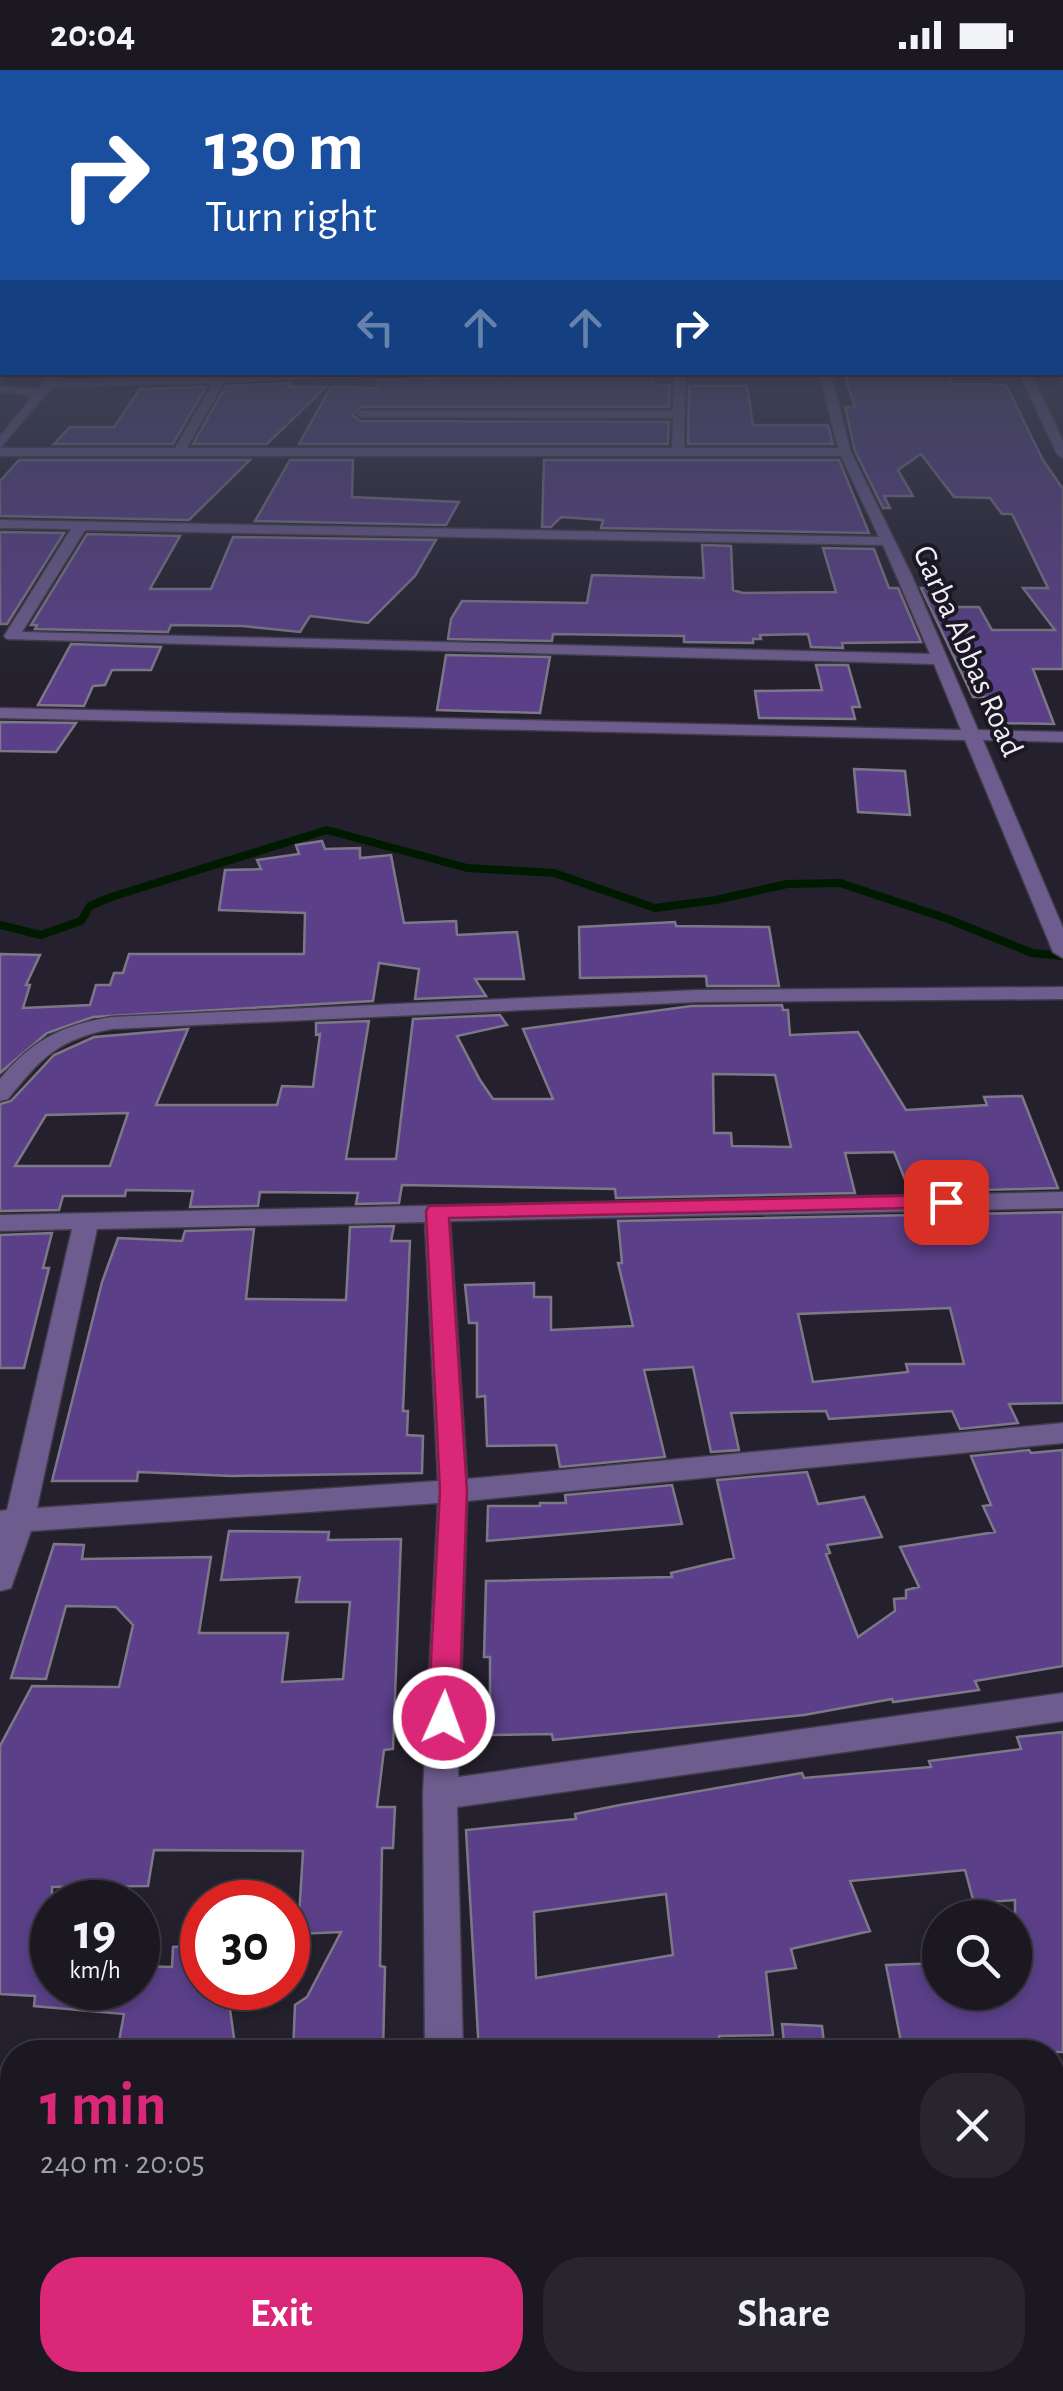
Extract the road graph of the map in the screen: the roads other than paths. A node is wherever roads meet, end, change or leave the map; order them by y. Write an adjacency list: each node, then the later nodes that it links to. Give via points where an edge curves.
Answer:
1 (852, 466): 4 (street, Garba Abbas Road)
2 (0, 524): 3 (street)
3 (80, 526): 4 (street); 5 (street, via 12,636)
4 (887, 541): 5 (street, Garba Abbas Road)
5 (940, 659): 7 (street, Garba Abbas Road)
6 (0, 713): 7 (street)
7 (974, 735): 8 (street); 9 (street, Garba Abbas Road)
8 (1063, 738)
9 (1059, 944)
10 (1063, 993): 11 (street, via 698,996 112,1024 70,1029 36,1049)
11 (0, 1094)
12 (1063, 1200): 13 (street)
13 (437, 1211): 14 (street); 17 (street)
14 (86, 1221): 15 (street); 18 (street)
15 (0, 1224)
16 (1063, 1433): 17 (street)
17 (453, 1491): 18 (street); 21 (street)
18 (10, 1521): 19 (street)
19 (0, 1578)
20 (1063, 1707): 21 (street)
21 (440, 1794): 22 (street)
22 (444, 2040)

